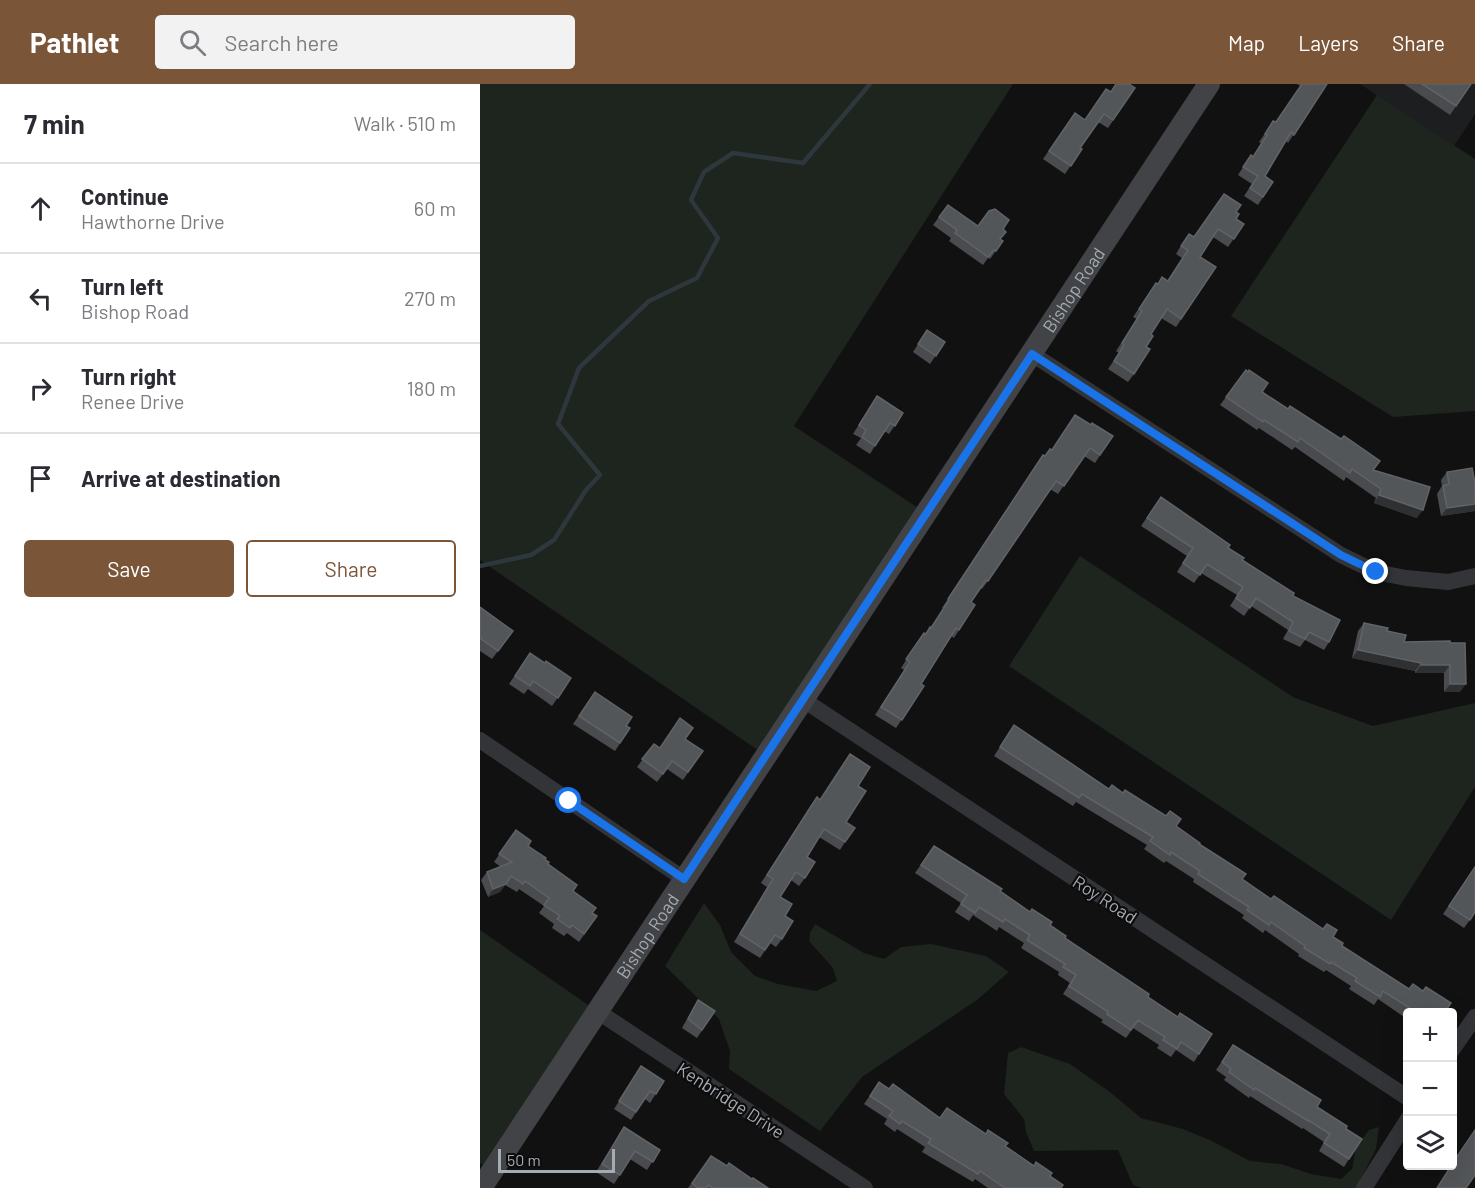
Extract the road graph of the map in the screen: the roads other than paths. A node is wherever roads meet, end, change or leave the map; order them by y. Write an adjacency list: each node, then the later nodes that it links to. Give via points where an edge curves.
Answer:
1 (1209, 84): 2 (street, Bishop Road)
2 (1032, 354): 3 (street, via 1341,555 1376,572 1406,578 1448,582); 4 (street, Bishop Road)
3 (1475, 576)
4 (802, 699): 6 (street, Bishop Road); 10 (street, Roy Road)
5 (480, 740): 6 (street)
6 (684, 879): 7 (street, Bishop Road)
7 (597, 1011): 12 (street, Bishop Road); 13 (street, Kenbridge Drive)
8 (1475, 1017): 9 (street)
9 (1457, 1043)
10 (1403, 1095)
11 (1403, 1125): 14 (street)
12 (481, 1188)
13 (865, 1188)
14 (1364, 1188)

